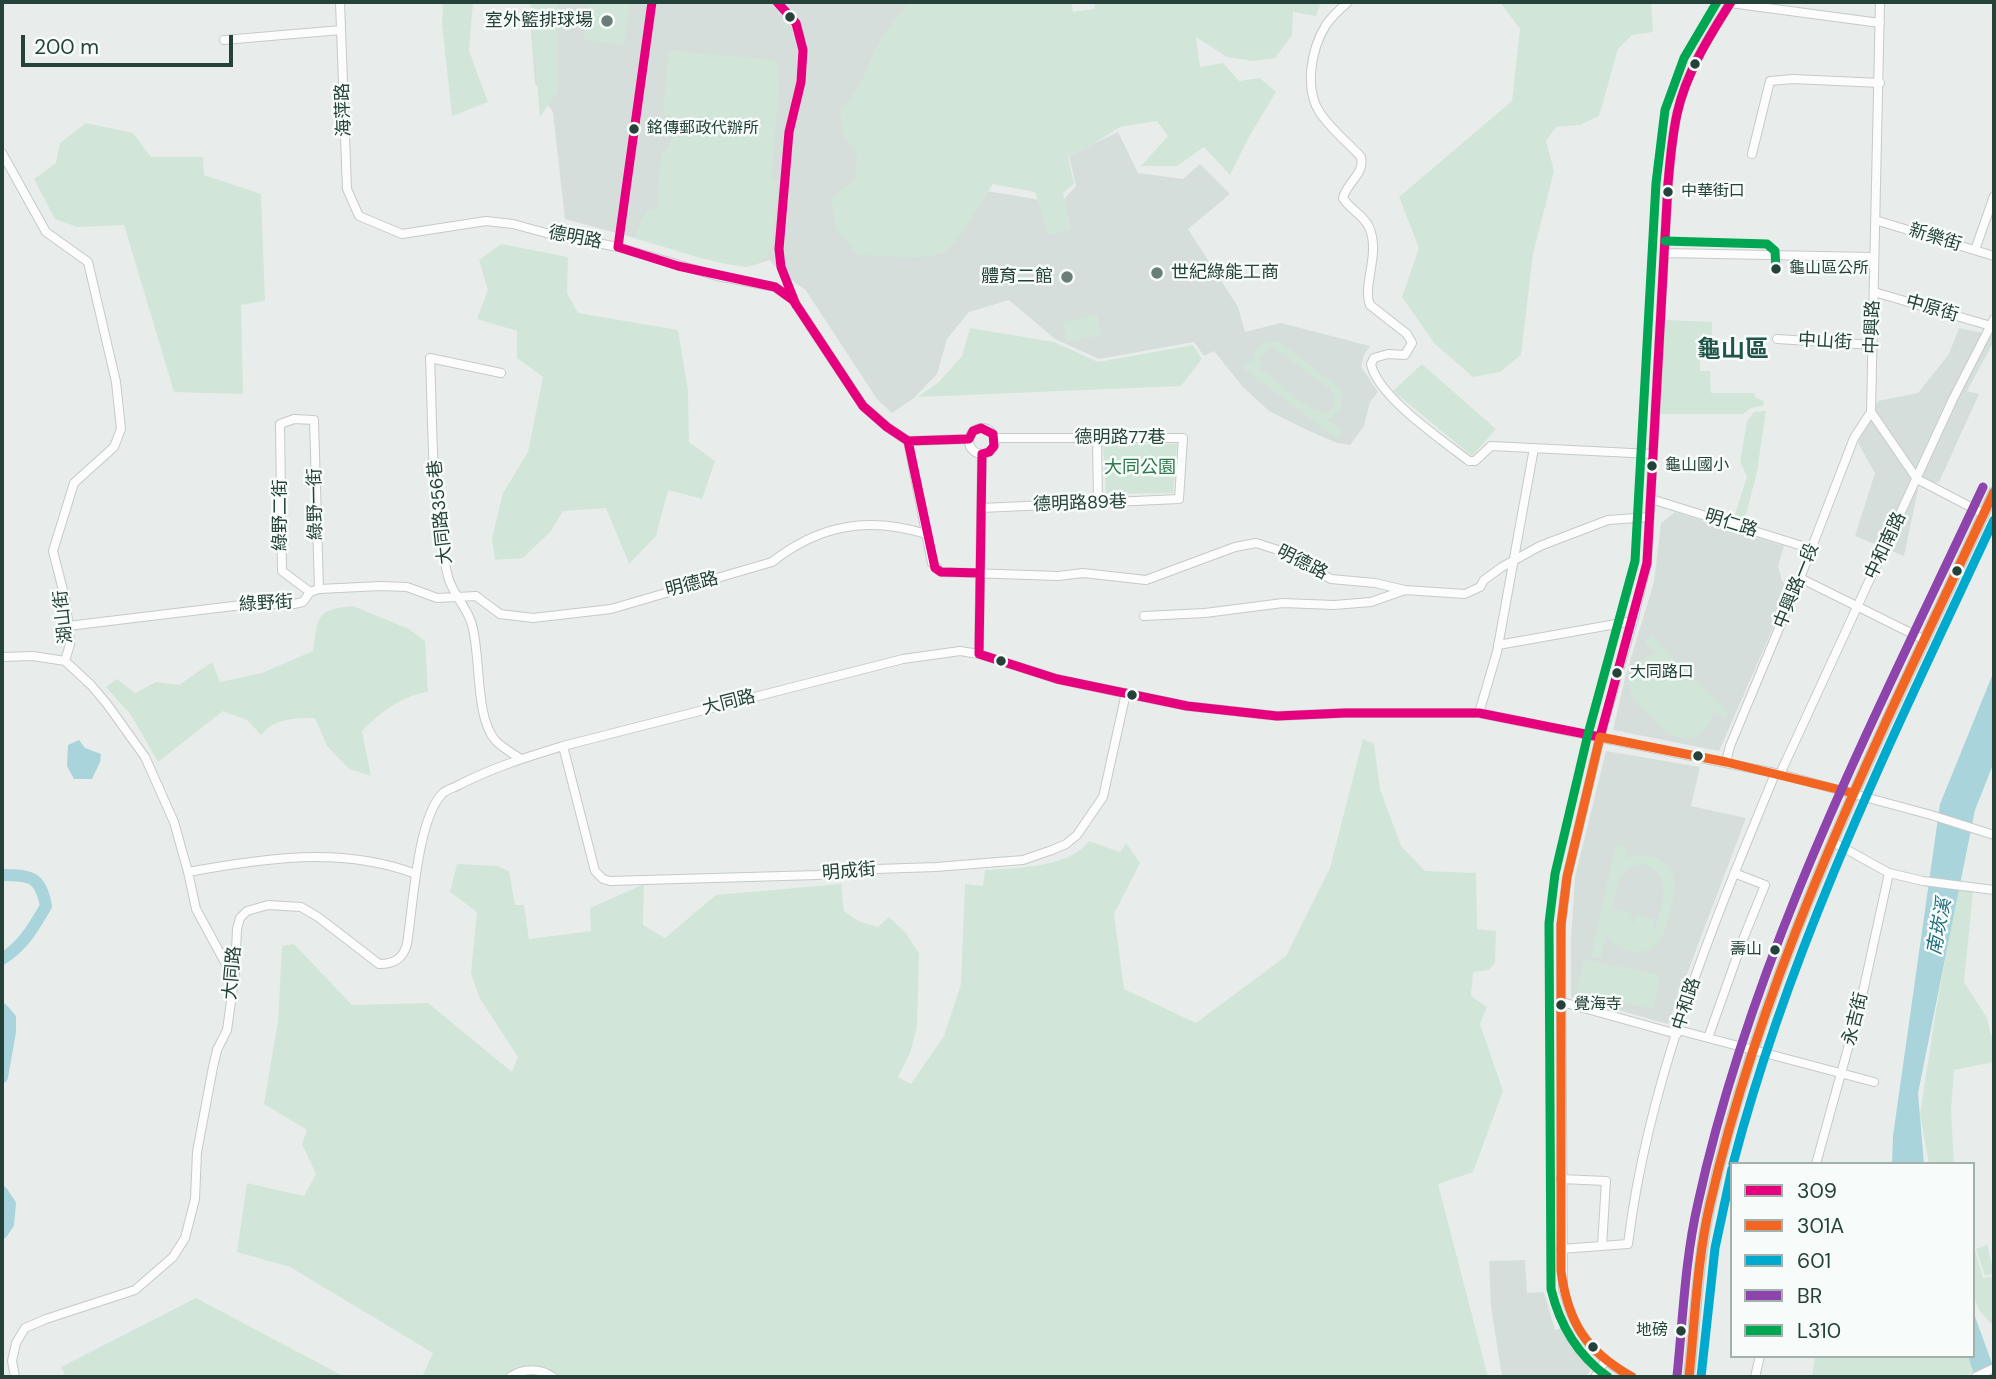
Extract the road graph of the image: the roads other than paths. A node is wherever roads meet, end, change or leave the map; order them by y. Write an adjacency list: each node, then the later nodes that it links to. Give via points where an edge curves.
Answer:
1 (340, 2): 6 (street, 海萍路)
2 (1348, 2): 29 (street, via 1319,38 1312,88 1320,113 1361,157 1362,167 1343,198 1371,233 1370,305 1408,334 1412,343 1405,355 1388,354 1374,358 1371,364 1397,403 1469,461 1491,446)
3 (1730, 2): 5 (street); 15 (street, via 1700,54 1678,109)
4 (1880, 2): 5 (street, 中興路)
5 (1880, 23): 8 (street, 中興路)
6 (341, 30): 7 (street); 12 (street, 海萍路, via 347,189)
7 (225, 40)
8 (1880, 83): 10 (street, via 1770,81); 13 (street, 中興路)
9 (2, 153): 51 (street, 湖山街, via 46,232 88,261 116,382 121,429 114,447 74,483 53,551)
10 (1752, 154)
11 (1994, 196): 14 (street)
12 (359, 216): 28 (street, 德明路, via 402,234 486,221 513,225 775,287 793,300 863,406)
13 (1875, 220): 14 (street, 新樂街); 17 (street, 中興路)
14 (1975, 250): 16 (street, 新樂街)
15 (1665, 253): 17 (street); 31 (street)
16 (1994, 256)
17 (1873, 257): 18 (street, 中興路)
18 (1874, 292): 19 (street, 中原街); 21 (street, 中興路)
19 (1992, 323): 32 (street, 中和南路)
20 (1777, 339): 21 (street, 中山街)
21 (1872, 345): 23 (street, 中興路)
22 (501, 373): 47 (street, 大同路356巷, via 430,358 440,532)
23 (1871, 412): 32 (street); 41 (street, 中興路一段, via 1854,438)
24 (280, 424): 45 (street, 綠野二街, via 282,571); 45 (street, 綠野一街, via 314,420)
25 (995, 438): 26 (street, 德明路77巷); 27 (street, via 982,428 973,431); 30 (street, via 992,449)
26 (1097, 438): 34 (street, 德明路77巷, via 1183,438); 36 (street)
27 (969, 439): 28 (street); 30 (street, via 973,451)
28 (908, 441): 40 (street, 明德路)
29 (1534, 448): 31 (street); 42 (street)
30 (982, 454): 37 (street)
31 (1652, 454): 35 (street)
32 (1917, 479): 38 (street); 48 (street, 中和南路)
33 (1994, 492): 38 (main road)
34 (1179, 499): 36 (street, 德明路89巷)
35 (1651, 499): 39 (street); 41 (street, 明仁路)
36 (1098, 503): 37 (street, 德明路89巷)
37 (981, 508): 43 (street)
38 (1984, 514): 52 (main road)
39 (1650, 517): 42 (street, 明德路, via 1608,520); 50 (street, via 1647,563)
40 (926, 534): 43 (street, 明德路, via 935,568); 47 (street, 明德路, via 884,525 853,525 814,536 772,562 595,612 517,618 500,614 476,596)
41 (1812, 549): 44 (street, 中興路一段)
42 (1513, 561): 46 (street, 明德路, via 1474,592); 53 (street)
43 (980, 573): 46 (street, 明德路, via 1083,573 1146,580 1256,543 1331,579); 54 (street)
44 (1800, 578): 48 (street); 62 (street, 中興路一段)
45 (314, 590): 47 (street, 綠野街, via 407,587 437,598); 51 (street, 綠野街, via 303,602 294,604 250,604)
46 (1405, 590): 49 (street, via 1371,602 1283,603)
47 (457, 598): 61 (street, 大同路356巷, via 471,621 478,652 482,713 495,740)
48 (1858, 607): 52 (street); 63 (street, 中和南路)
49 (1144, 617)
50 (1633, 621): 53 (street); 59 (street)
51 (68, 626): 56 (street, 湖山街, via 70,644)
52 (1925, 640): 64 (main road)
53 (1498, 645): 58 (street)
54 (979, 654): 57 (street, 大同路, via 1057,679); 60 (street, 大同路, via 960,651 903,659)
55 (2, 657): 56 (street)
56 (65, 661): 67 (street, 湖山街, via 107,704 145,757 174,822)
57 (1126, 693): 58 (street, 大同路, via 1277,716); 60 (street, 明成街, via 1109,778 1097,809 1066,844 1023,860 817,875 610,881 595,871)
58 (1479, 713): 59 (street, 大同路)
59 (1600, 737): 62 (street, 大同路); 73 (street, via 1563,902)
60 (563, 746): 61 (street, 大同路)
61 (521, 759): 70 (street, 大同路, via 443,793 430,814)
62 (1726, 762): 63 (street, 大同路)
63 (1778, 774): 64 (street, 大同路); 68 (street, 中和路)
64 (1853, 793): 65 (street, 大同路); 66 (main road)
65 (1994, 835)
66 (1833, 842): 69 (street); 76 (main road)
67 (188, 872): 70 (street, via 289,856 368,860); 72 (street, 湖山街, via 196,909)
68 (1734, 873): 74 (street, 中和路); 75 (street, via 1765,885)
69 (1889, 873): 71 (street); 77 (street, 永吉街)
70 (416, 874): 72 (street, 大同路, via 407,944 397,960 379,964 301,906 268,905 240,918)
71 (1994, 890)
72 (234, 979): 86 (street, 大同路, via 227,1030 213,1067 197,1152 195,1199 185,1238 173,1257 135,1290 25,1328 12,1361)
73 (1562, 1002): 74 (street); 80 (street)
74 (1678, 1032): 75 (street); 81 (street, 中和路, via 1646,1148 1628,1244)
75 (1708, 1038): 76 (street)
76 (1753, 1051): 77 (street); 91 (main road, via 1702,1248)
77 (1841, 1075): 78 (street); 79 (street, 永吉街)
78 (1874, 1082)
79 (1817, 1162)
80 (1561, 1179): 81 (street, via 1606,1181); 82 (street)
81 (1602, 1246): 82 (street)
82 (1562, 1249): 84 (street, via 1563,1288 1573,1321 1590,1348)
83 (1760, 1358): 92 (street)
84 (1605, 1361): 89 (street); 90 (street)
85 (1994, 1368): 93 (street)
86 (15, 1377)
87 (510, 1377): 88 (street, via 531,1370)
88 (553, 1377)
89 (1595, 1377)
90 (1632, 1377)
91 (1689, 1377)
92 (1755, 1377)
93 (1975, 1377)

